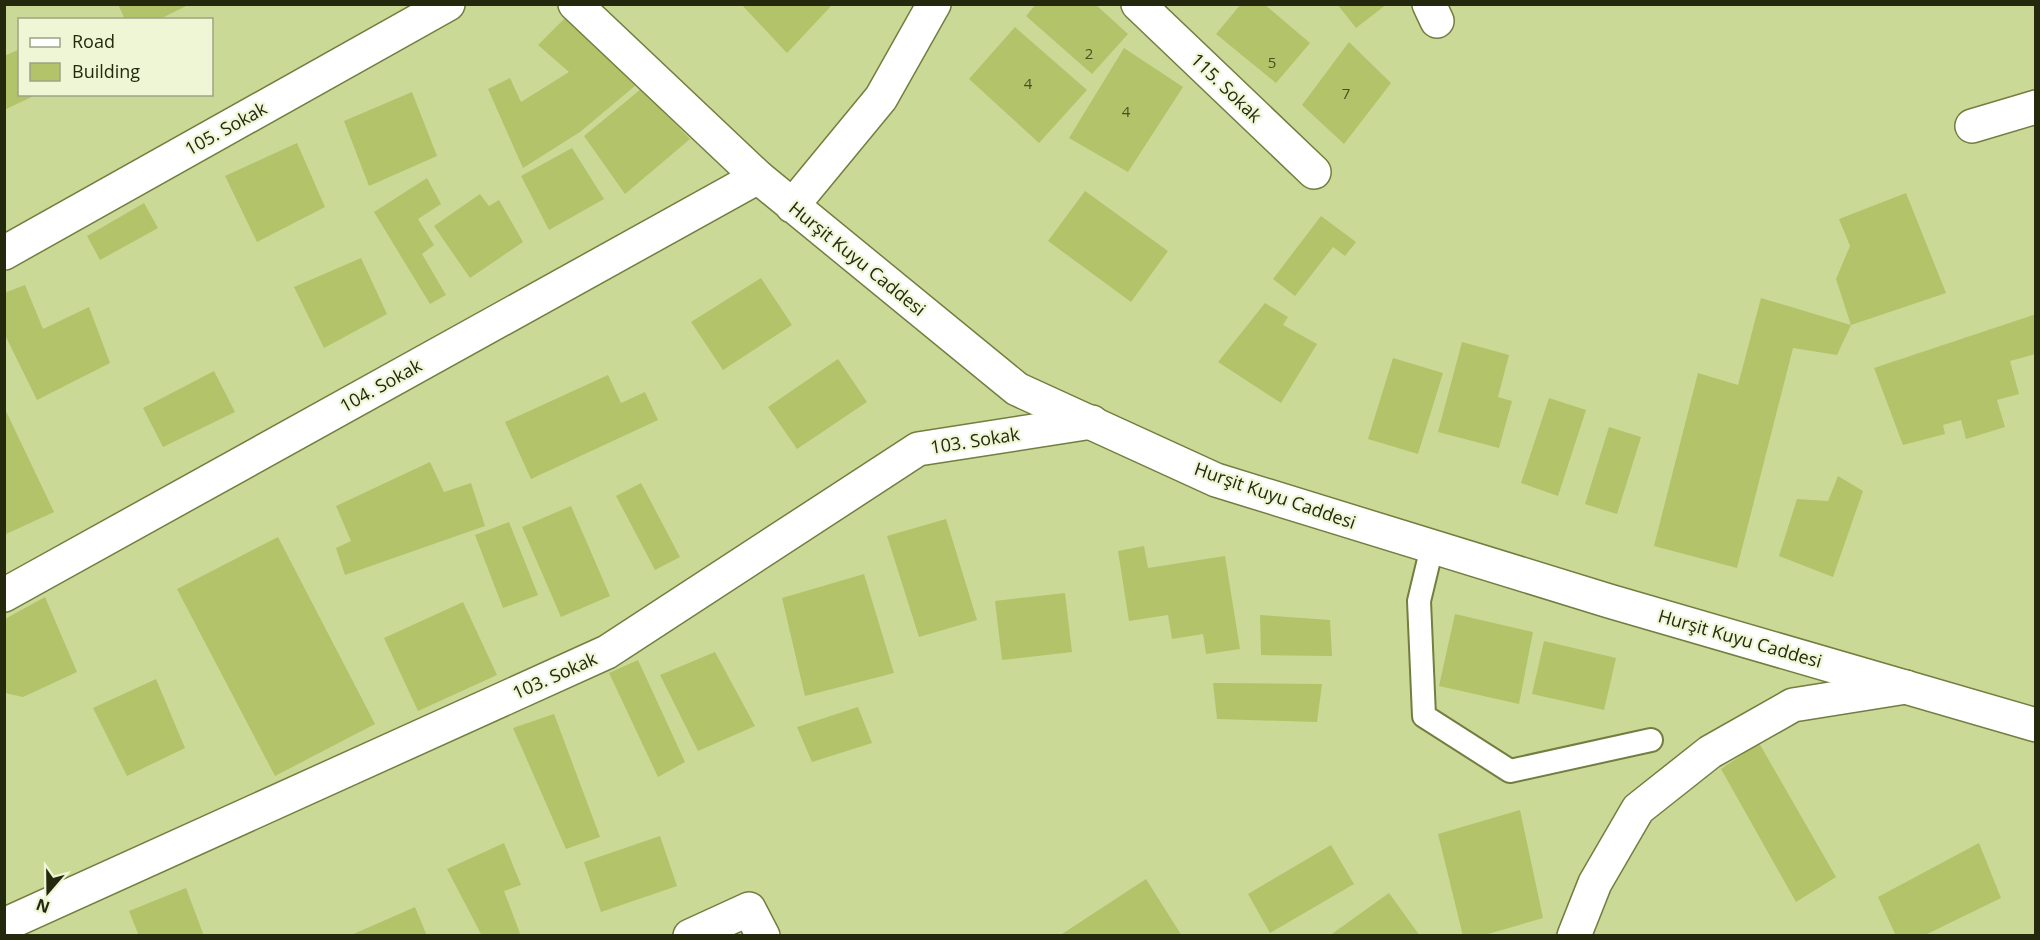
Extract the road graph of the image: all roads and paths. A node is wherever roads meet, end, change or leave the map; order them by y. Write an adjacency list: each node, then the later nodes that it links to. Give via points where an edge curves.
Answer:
1 (448, 4): 10 (street, 105. Sokak)
2 (575, 4): 8 (street, Hurşit Kuyu Caddesi)
3 (934, 4): 9 (street, via 881,98)
4 (1138, 4): 7 (street, 115. Sokak)
5 (2036, 107): 6 (street)
6 (1972, 126)
7 (1314, 172)
8 (758, 177): 9 (street, Hurşit Kuyu Caddesi); 13 (street, 104. Sokak)
9 (792, 206): 11 (street, Hurşit Kuyu Caddesi, via 1017,389)
10 (4, 253)
11 (1092, 422): 12 (street, Hurşit Kuyu Caddesi, via 1216,480); 18 (street, 103. Sokak, via 918,450 608,652)
12 (1432, 546): 14 (street, Hurşit Kuyu Caddesi); 16 (lane, via 1419,600 1424,716 1510,771)
13 (4, 595)
14 (1906, 687): 15 (street, Hurşit Kuyu Caddesi); 20 (street, via 1793,705 1710,752 1638,809 1595,883)
15 (2036, 725)
16 (1651, 740)
17 (756, 922): 19 (street)
18 (4, 926)
19 (690, 936)
20 (1574, 936)

